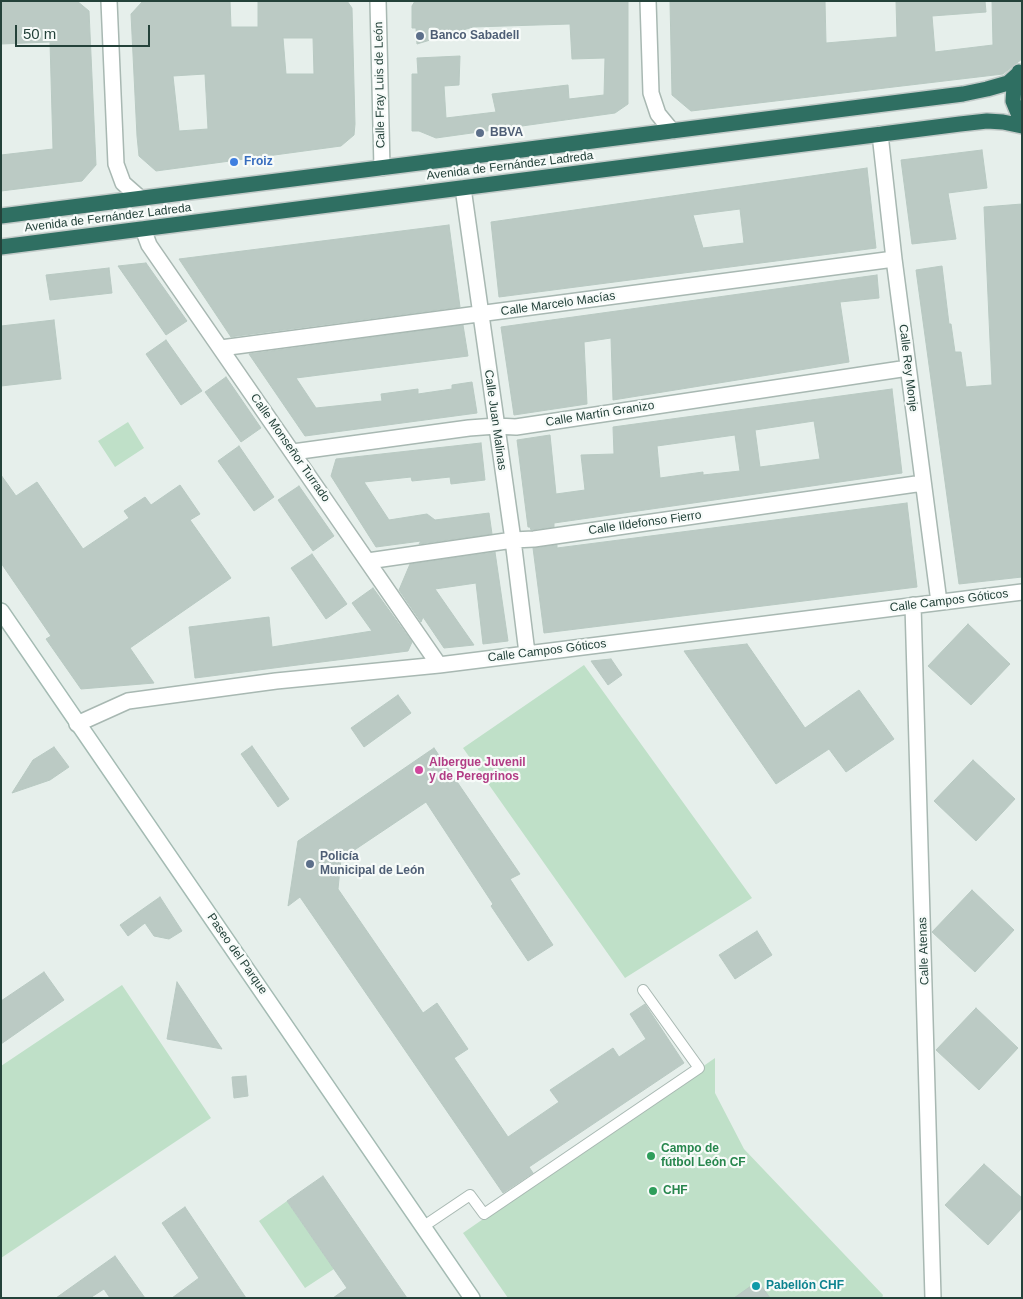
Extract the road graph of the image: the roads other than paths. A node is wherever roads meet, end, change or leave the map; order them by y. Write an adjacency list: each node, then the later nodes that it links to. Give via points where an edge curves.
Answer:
1 (109, 1): 10 (street, via 116,164 124,182)
2 (378, 1): 8 (street, Calle Fray Luis de León)
3 (648, 1): 6 (street, via 651,93 658,114)
4 (1020, 72): 5 (highway, via 1013,101); 6 (highway, Avenida de Fernández Ladreda, via 1008,82 963,94)
5 (1022, 125): 7 (highway, Avenida de Fernández Ladreda, via 987,121)
6 (672, 131): 8 (highway, Avenida de Fernández Ladreda)
7 (880, 134): 9 (highway, Avenida de Fernández Ladreda); 14 (street, Calle Rey Monje)
8 (382, 168): 10 (highway, Avenida de Fernández Ladreda)
9 (463, 188): 12 (highway, Avenida de Fernández Ladreda); 15 (street, Calle Juan Malinas)
10 (140, 198): 11 (highway, Avenida de Fernández Ladreda)
11 (1, 216)
12 (143, 229): 13 (highway, Avenida de Fernández Ladreda); 16 (street, Calle Monseñor Turrado, via 149,244)
13 (1, 247)
14 (894, 259): 15 (street, Calle Marcelo Macías); 17 (street, Calle Rey Monje)
15 (480, 314): 16 (street, Calle Marcelo Macías); 18 (street, Calle Juan Malinas)
16 (221, 348): 19 (street, Calle Monseñor Turrado)
17 (908, 368): 18 (street, Calle Martín Granizo, via 516,427); 20 (street, Calle Rey Monje)
18 (496, 426): 19 (street, Calle Martín Granizo); 21 (street, Calle Juan Malinas)
19 (292, 452): 22 (street, Calle Monseñor Turrado)
20 (923, 483): 21 (street, Calle Ildefonso Fierro); 24 (street, Calle Rey Monje)
21 (513, 540): 22 (street, Calle Ildefonso Fierro); 27 (street, Calle Juan Malinas)
22 (368, 561): 28 (street, Calle Monseñor Turrado)
23 (1022, 592): 24 (street, Calle Campos Góticos)
24 (939, 602): 25 (street, Calle Campos Góticos)
25 (913, 605): 27 (street, Calle Campos Góticos); 33 (street, Calle Atenas)
26 (1, 611): 29 (street, Paseo del Parque)
27 (527, 653): 28 (street, Calle Campos Góticos)
28 (439, 665): 29 (street, Calle Campos Góticos, via 128,700)
29 (77, 724): 31 (street, Paseo del Parque)
30 (644, 990): 31 (lane, via 700,1068 484,1214 470,1195)
31 (424, 1226): 32 (street, Paseo del Parque)
32 (472, 1298)
33 (934, 1298)

